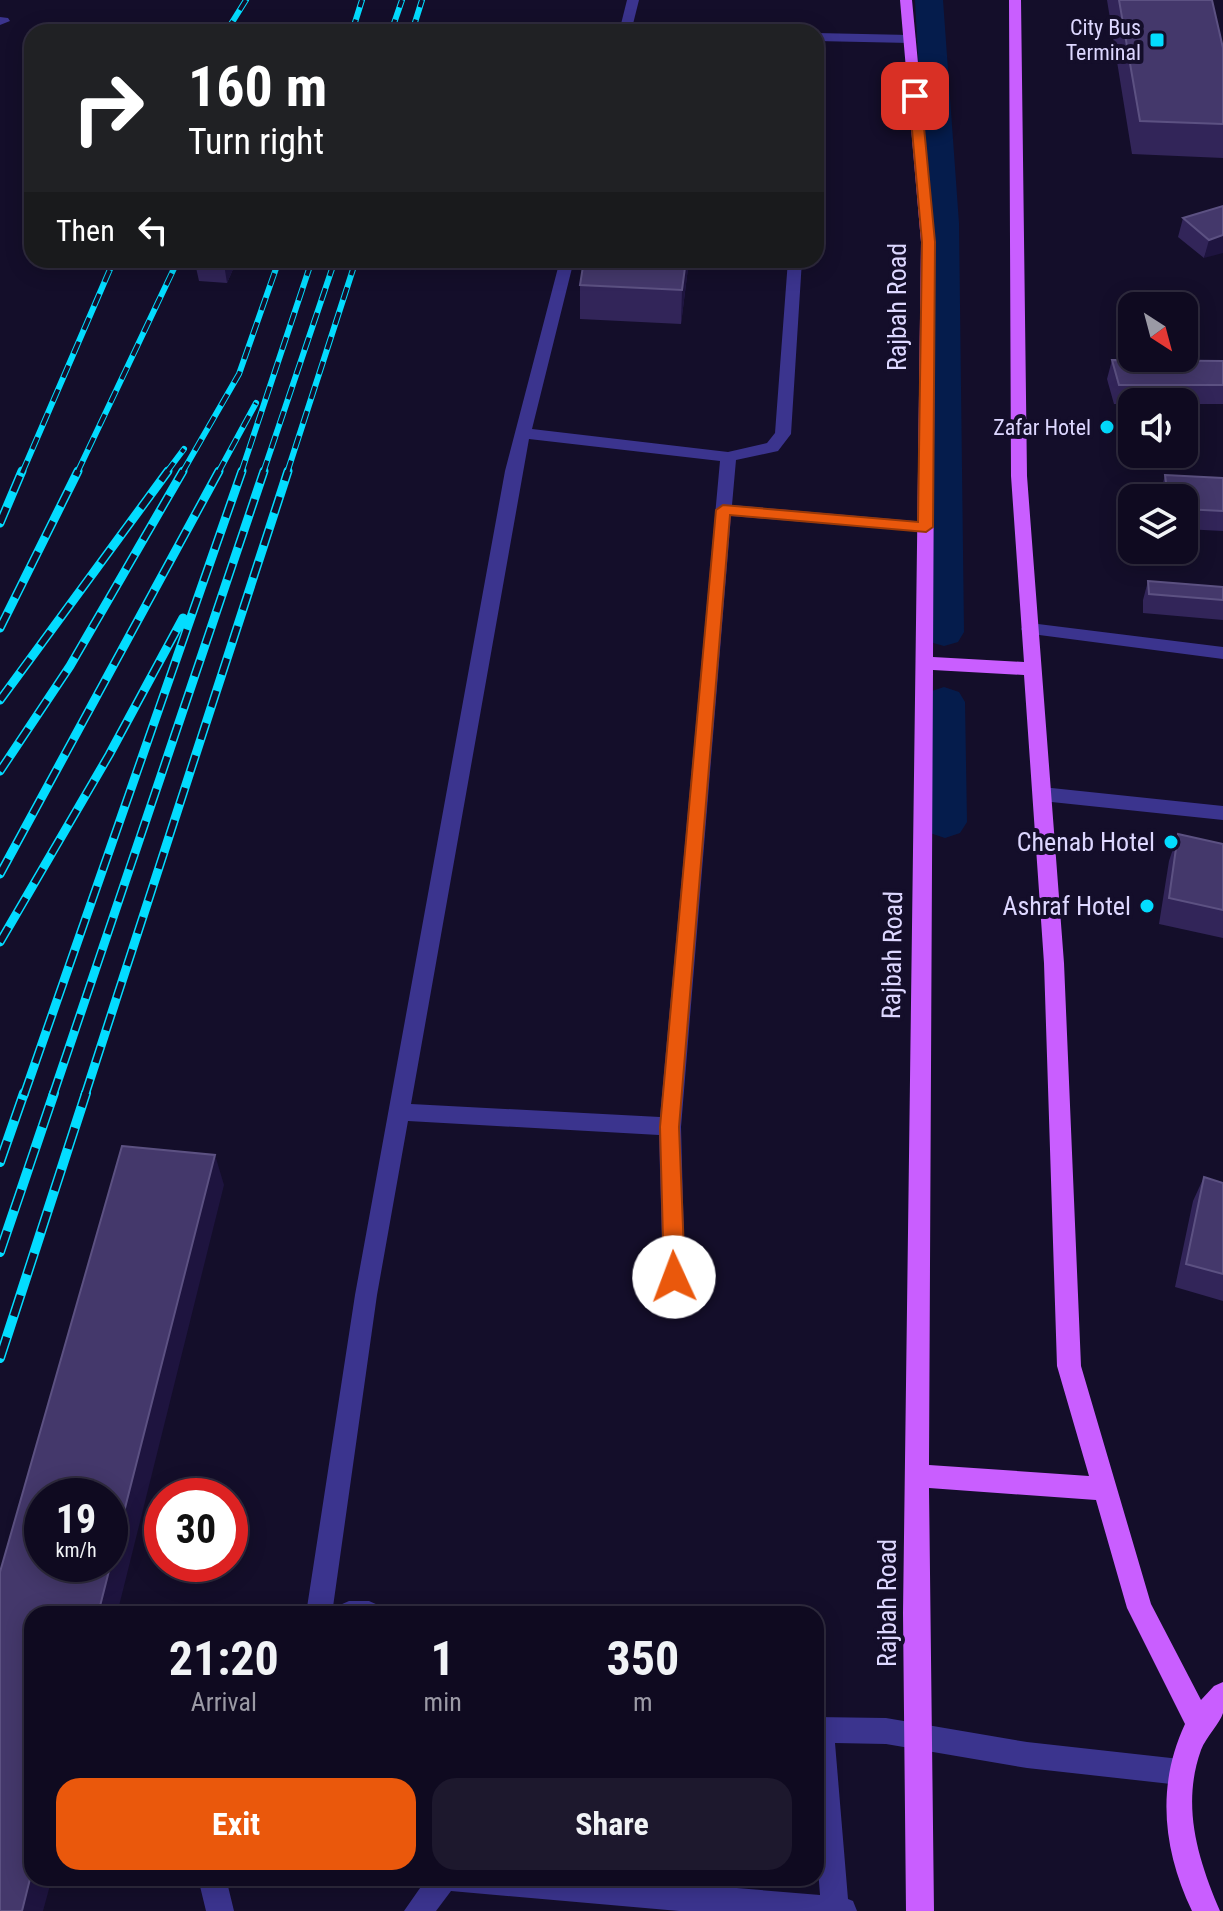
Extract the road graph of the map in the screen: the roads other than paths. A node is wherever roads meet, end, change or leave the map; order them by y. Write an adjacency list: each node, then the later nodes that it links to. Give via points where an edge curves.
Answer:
1 (633, 0): 4 (street)
2 (906, 0): 6 (main road, Rajbah Road)
3 (1015, 0): 13 (main road, via 1019,476)
4 (627, 24)
5 (824, 37): 6 (street)
6 (910, 39): 12 (main road, Rajbah Road, via 928,242)
7 (565, 268): 9 (street)
8 (794, 268): 10 (street, via 783,434 772,447)
9 (523, 433): 10 (street); 19 (street)
10 (728, 457): 11 (street)
11 (723, 510): 12 (street); 20 (street)
12 (926, 527): 15 (main road, Rajbah Road)
13 (1030, 629): 14 (street); 16 (main road)
14 (1223, 653)
15 (924, 663): 16 (main road); 22 (main road, Rajbah Road)
16 (1033, 669): 17 (main road)
17 (1042, 794): 18 (street); 23 (main road, via 1054,963 1069,1366)
18 (1223, 813)
19 (399, 1112): 20 (street); 24 (street)
20 (670, 1127): 21 (street)
21 (674, 1277)
22 (917, 1476): 23 (main road); 28 (main road, Rajbah Road)
23 (1105, 1489): 26 (main road, via 1140,1608)
24 (320, 1606)
25 (1223, 1695): 26 (main road)
26 (1199, 1723): 29 (main road)
27 (824, 1731): 28 (street, via 886,1731)
28 (919, 1738): 29 (street); 38 (main road, Rajbah Road)
29 (1180, 1772): 39 (main road, via 1179,1829 1194,1888)
30 (824, 1787): 36 (street)
31 (214, 1886): 34 (street)
32 (438, 1886): 35 (street)
33 (545, 1886): 36 (street)
34 (220, 1911)
35 (418, 1911)
36 (835, 1911): 37 (street)
37 (843, 1911)
38 (920, 1911)
39 (1206, 1911)

